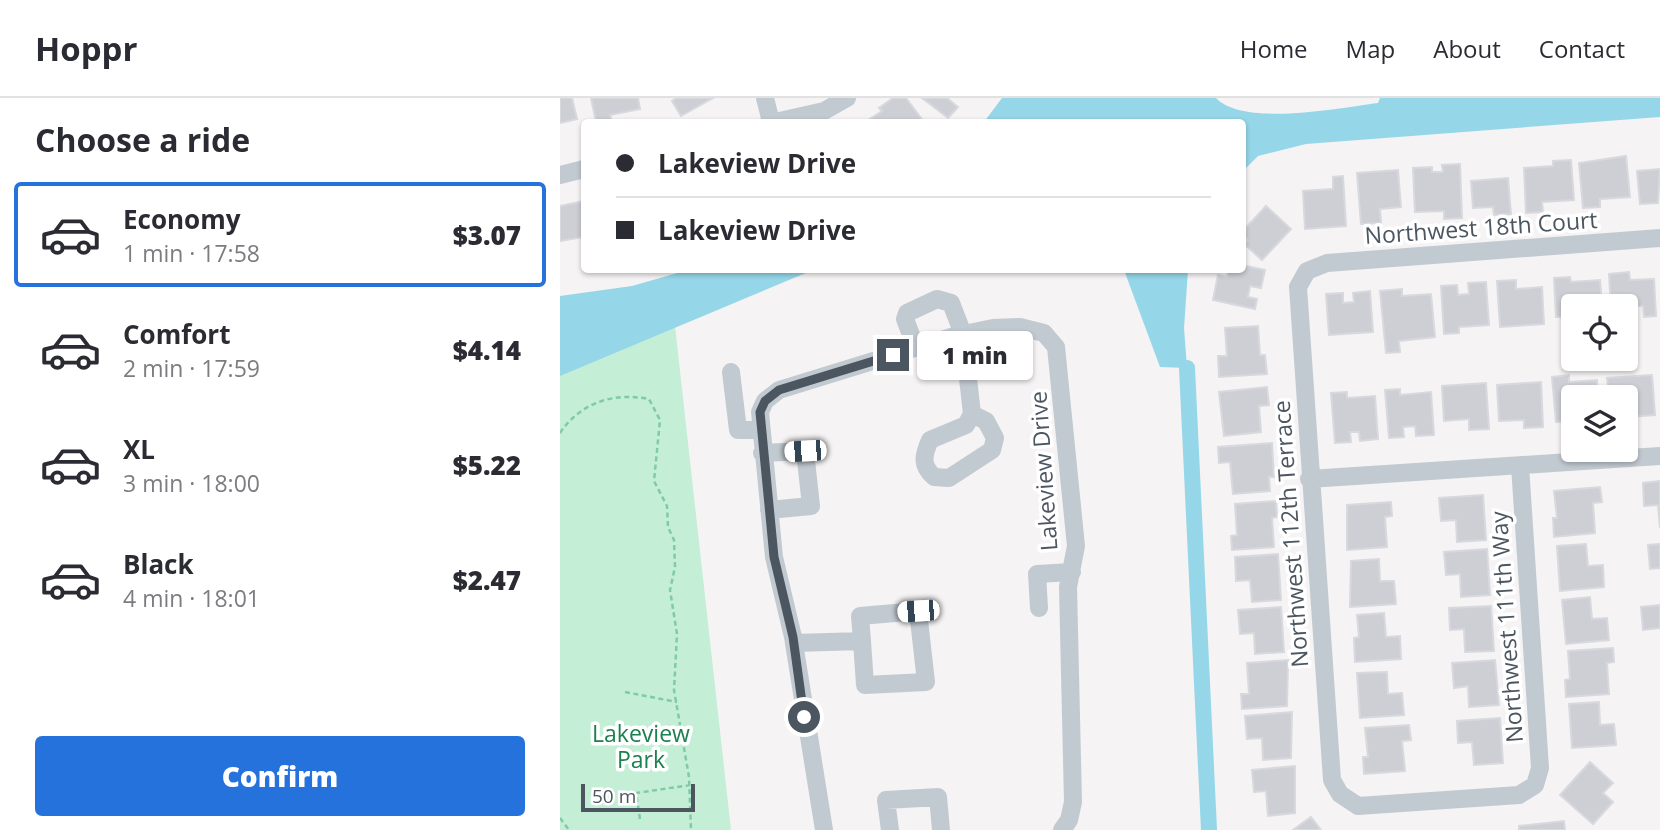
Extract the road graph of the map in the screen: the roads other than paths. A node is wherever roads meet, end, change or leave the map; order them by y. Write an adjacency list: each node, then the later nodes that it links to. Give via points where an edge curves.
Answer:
1 (765, 98): 3 (street)
2 (847, 98): 4 (street, via 824,111)
3 (772, 119)
4 (787, 119)
5 (581, 170): 6 (street)
6 (560, 175)
7 (1660, 238): 8 (street, Northwest 18th Court, via 1327,263)
8 (1307, 271): 17 (street, Northwest 112th Terrace, via 1298,287)
9 (963, 334): 10 (street, Lakeview Drive); 10 (street, via 951,303 937,299 907,313); 12 (street); 19 (street, Lakeview Drive, via 1020,327 1044,333 1056,347 1076,546)
10 (915, 348): 13 (street, Lakeview Drive, via 779,390 760,412)
11 (731, 372): 13 (street, via 738,430)
12 (972, 414)
13 (761, 430): 14 (street, Lakeview Drive)
14 (762, 453): 18 (street, Lakeview Drive); 18 (street, via 805,451 811,506)
15 (1660, 456): 16 (street)
16 (1520, 466): 17 (street); 23 (street, Northwest 111th Way, via 1540,768 1535,785 1519,795 1359,806)
17 (1309, 479): 23 (street, Northwest 112th Terrace, via 1332,780)
18 (769, 510): 22 (street, Lakeview Drive, via 774,557)
19 (1072, 572): 20 (street, via 1037,574); 27 (street, Lakeview Drive, via 1068,587 1073,802)
20 (1039, 608)
21 (862, 641): 21 (street, via 865,685 926,682 918,611 860,616); 22 (street)
22 (794, 643): 24 (street, Lakeview Drive)
23 (1340, 794)
24 (824, 830)
25 (890, 830): 26 (street, via 886,800 939,797)
26 (941, 830)
27 (1062, 830)

